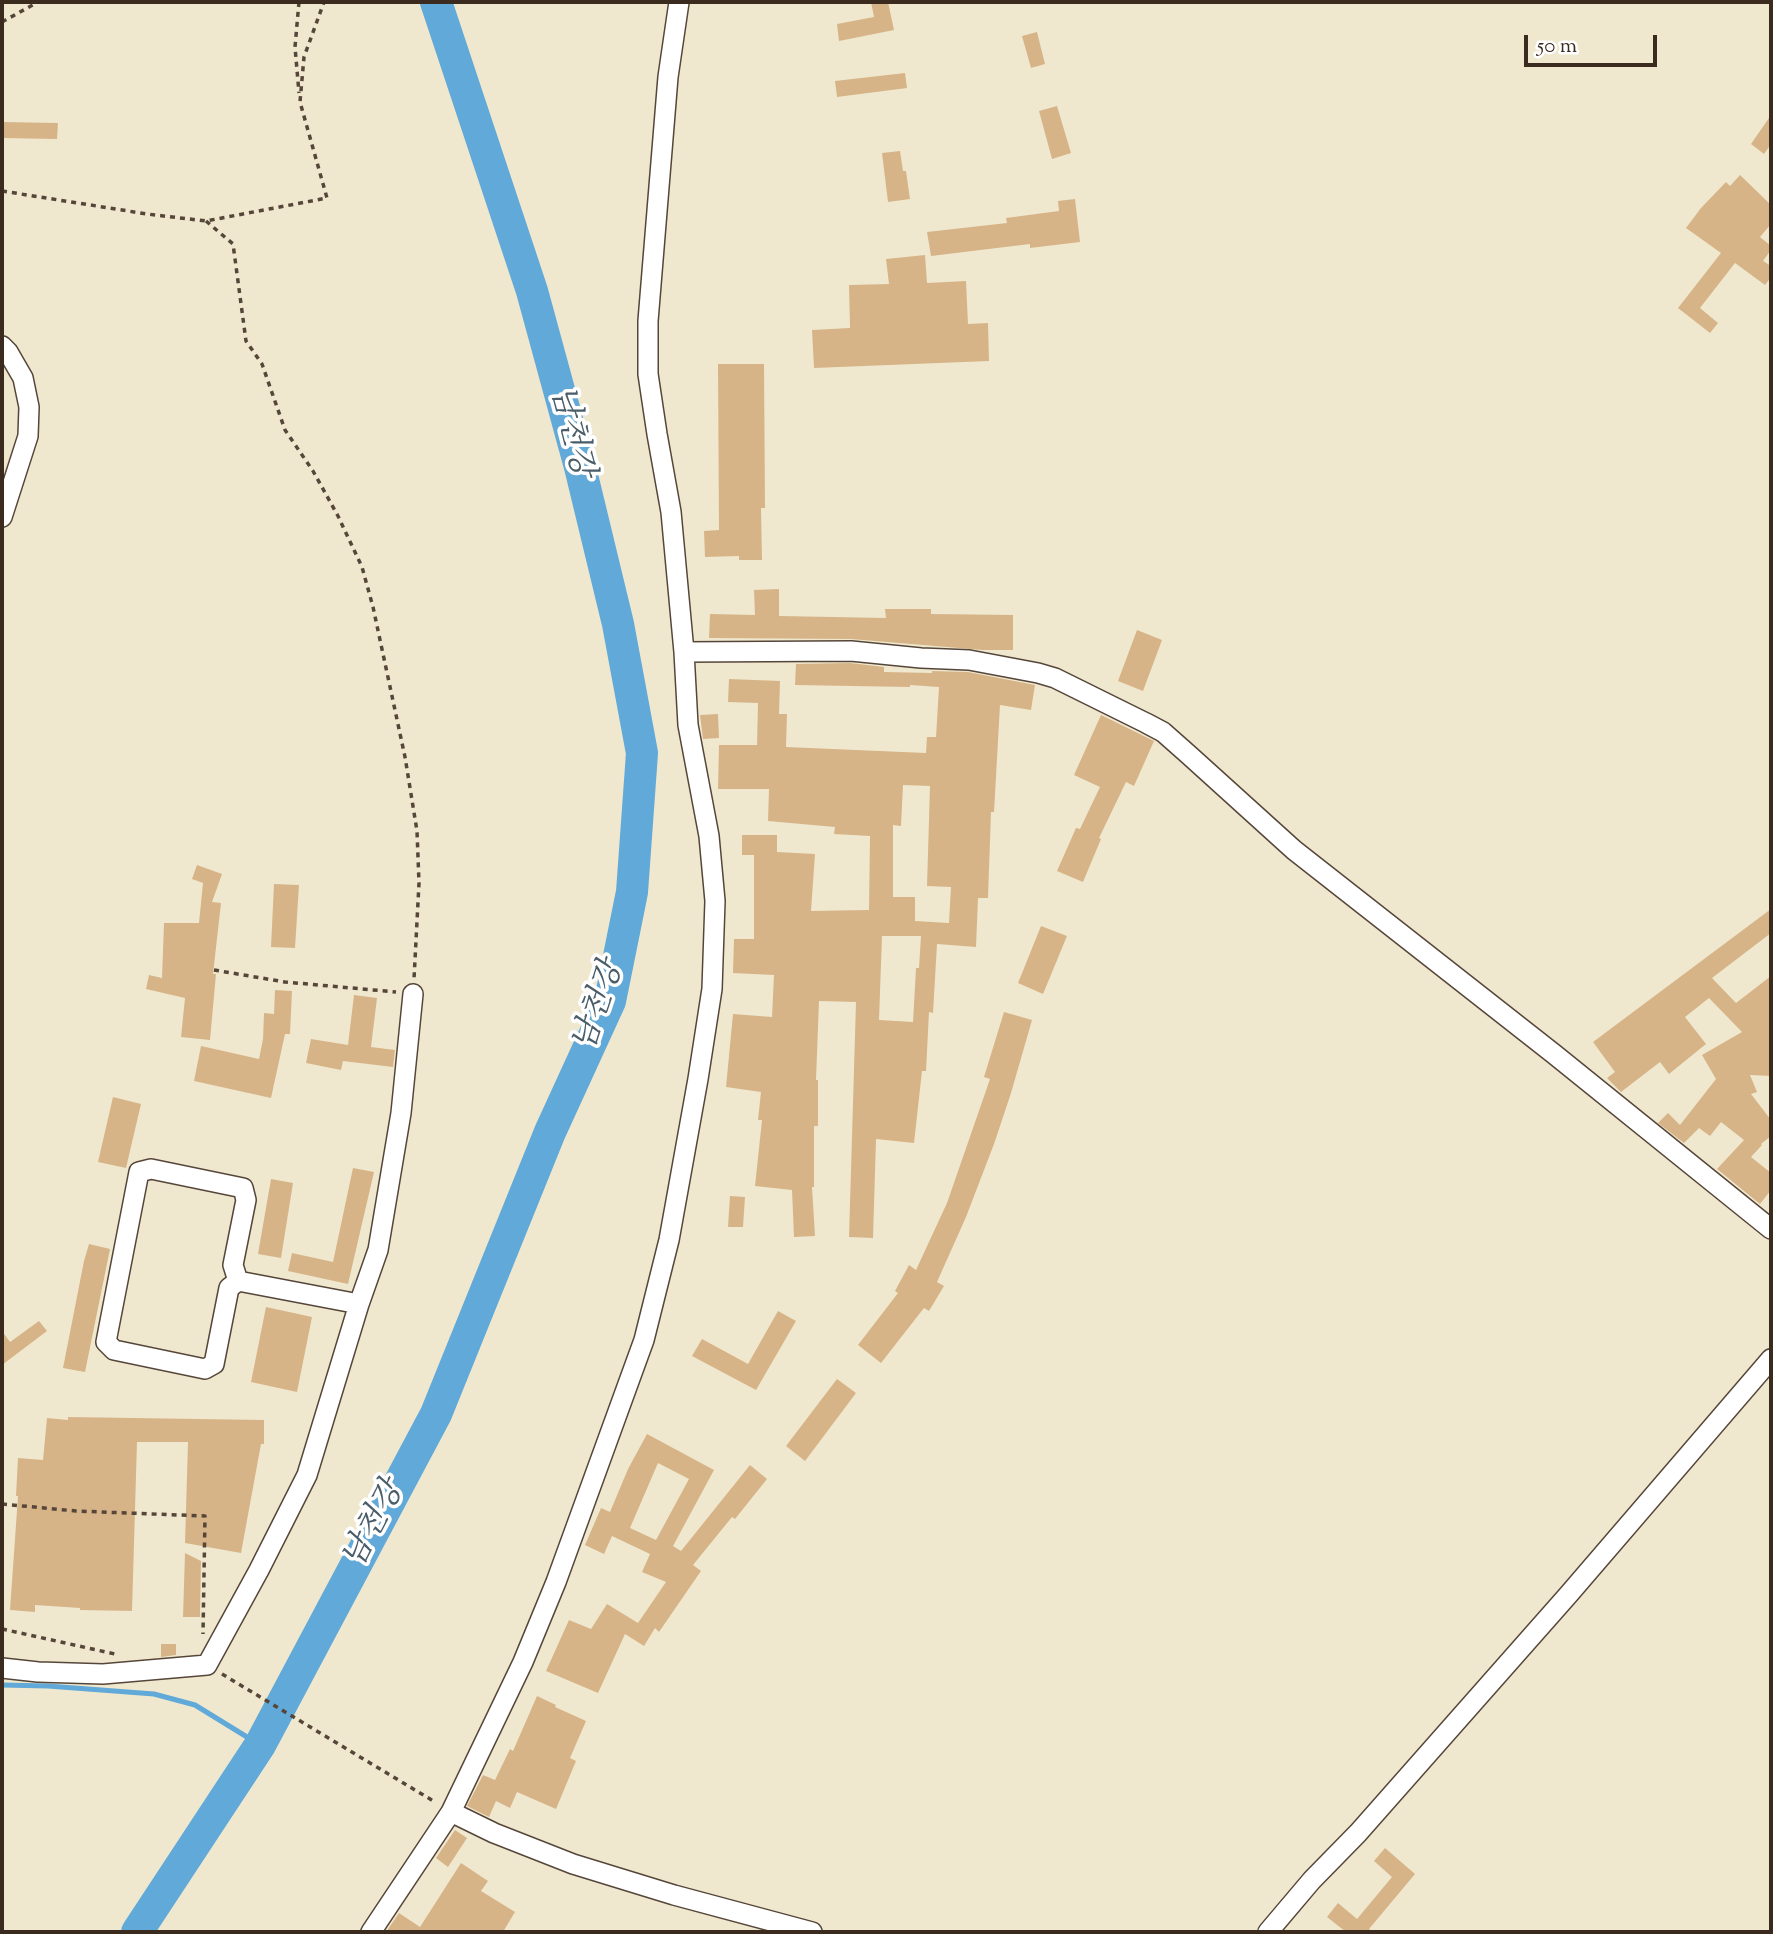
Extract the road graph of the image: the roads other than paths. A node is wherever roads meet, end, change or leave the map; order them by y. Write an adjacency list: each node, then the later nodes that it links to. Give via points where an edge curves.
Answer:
1 (679, 2): 4 (street, via 668,77 648,321 648,374 671,512)
2 (2, 346): 3 (street, via 23,378 29,407 28,436)
3 (2, 517)
4 (684, 652): 6 (street, via 850,651 969,660 1055,678 1163,732 1294,850); 11 (street, via 688,725 710,849 715,943 712,989 670,1240 644,1340 556,1582)
5 (413, 994): 8 (street, via 401,1114 377,1250)
6 (1771, 1229)
7 (238, 1281): 7 (street, via 229,1288 214,1364 205,1369 114,1350 106,1342 139,1172 151,1169 243,1188 246,1200 233,1265); 8 (street)
8 (359, 1304): 10 (street, via 307,1475 207,1665 103,1674)
9 (1771, 1359): 14 (street)
10 (2, 1668)
11 (452, 1812): 12 (street); 13 (street, via 573,1864)
12 (371, 1932)
13 (812, 1932)
14 (1268, 1932)

